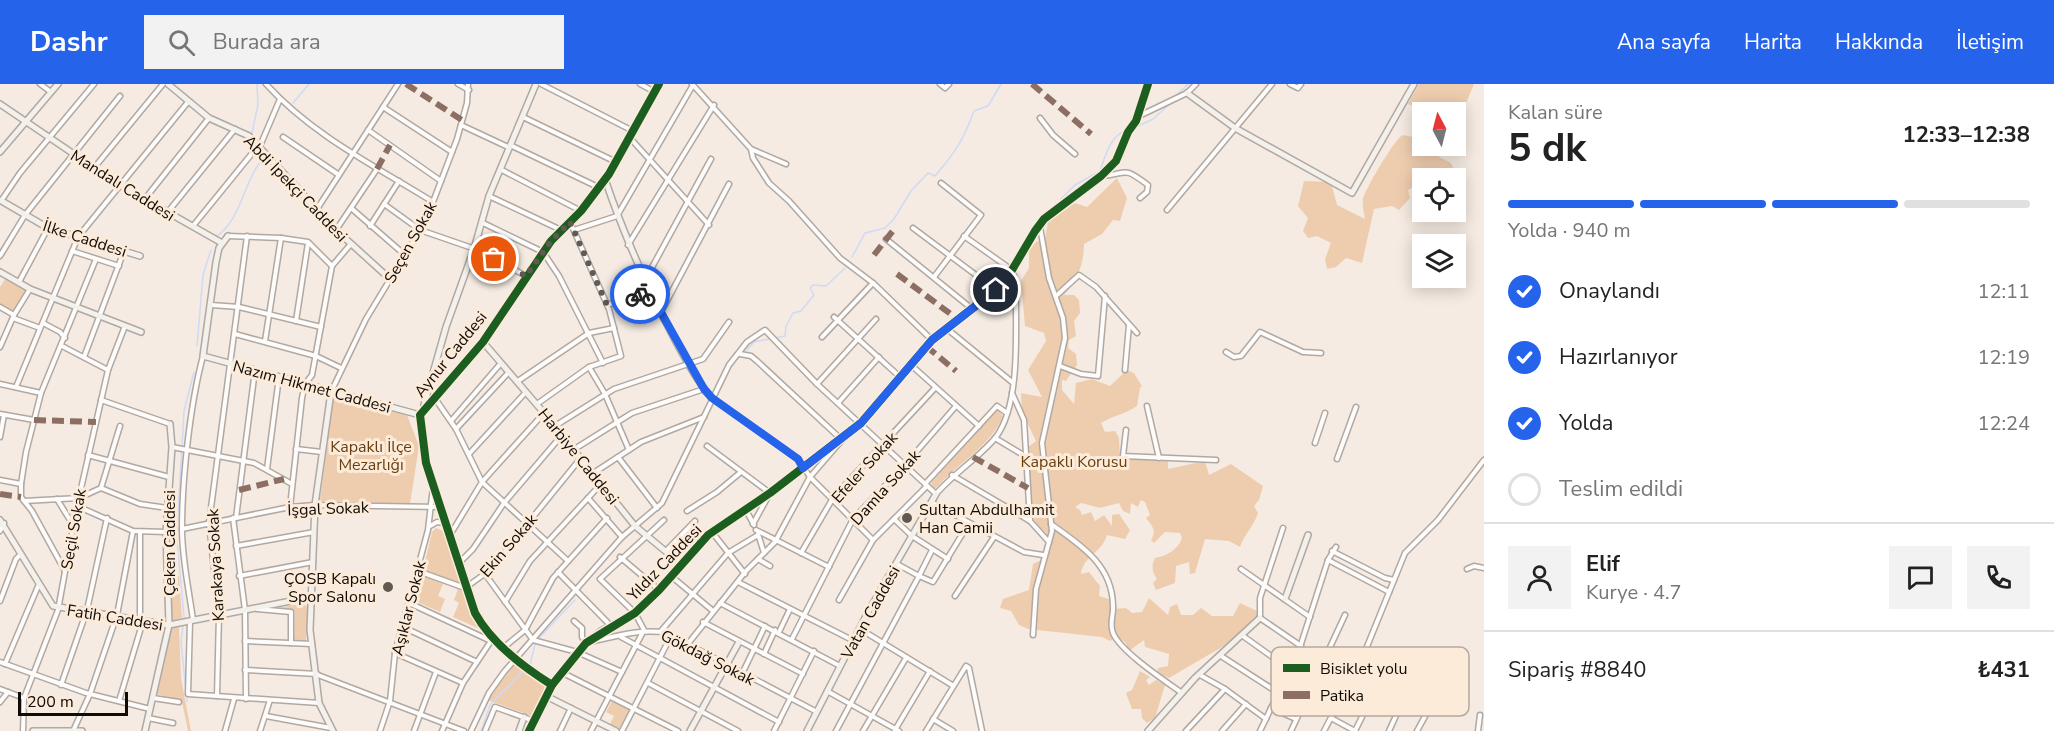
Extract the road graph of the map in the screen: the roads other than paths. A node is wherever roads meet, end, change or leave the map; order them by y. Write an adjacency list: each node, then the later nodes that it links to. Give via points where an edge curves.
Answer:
1 (40, 84): 25 (street)
2 (58, 84): 25 (street)
3 (94, 84): 45 (street)
4 (163, 84): 58 (street)
5 (168, 84): 29 (street, Abdi İpekçi Caddesi)
6 (266, 84): 28 (street)
7 (398, 84): 32 (street)
8 (458, 84): 23 (street)
9 (468, 84): 23 (street, Seçen Sokak)
10 (536, 84): 33 (street)
11 (541, 84): 42 (street)
12 (640, 84): 24 (street)
13 (659, 84): 24 (street, Aynur Caddesi)
14 (940, 84): 15 (street, via 945,88)
15 (949, 84)
16 (1148, 84): 34 (street)
17 (1196, 84): 26 (street)
18 (1272, 84): 40 (street)
19 (1290, 84): 20 (street)
20 (1301, 84)
21 (1414, 84): 40 (street, via 1352,193)
22 (693, 85): 31 (street); 54 (street)
23 (469, 90): 38 (street, Seçen Sokak)
24 (655, 92): 42 (street, Aynur Caddesi)
25 (51, 93): 37 (street)
26 (1187, 93): 34 (street); 40 (street)
27 (120, 96): 52 (street)
28 (280, 99): 46 (street); 51 (street)
29 (188, 102): 35 (street, Abdi İpekçi Caddesi); 68 (street)
30 (0, 104): 37 (street, Mandalı Caddesi)
31 (714, 105): 48 (street); 66 (street)
32 (383, 107): 41 (street); 50 (street)
33 (523, 117): 47 (street); 56 (street)
34 (1137, 117): 62 (street, via 1116,161)
35 (209, 118): 39 (street, Abdi İpekçi Caddesi); 73 (street)
36 (1040, 118): 53 (street)
37 (26, 122): 45 (street, Mandalı Caddesi); 49 (street)
38 (461, 125): 47 (street); 50 (street, Seçen Sokak)
39 (236, 128): 46 (street, Abdi İpekçi Caddesi); 82 (street)
40 (1235, 128): 80 (street)
41 (368, 130): 51 (street); 65 (street)
42 (633, 131): 44 (street, Aynur Caddesi)
43 (283, 136): 61 (street)
44 (630, 138): 54 (street); 56 (street, Aynur Caddesi)
45 (47, 139): 52 (street, Mandalı Caddesi); 74 (street)
46 (259, 146): 79 (street, Abdi İpekçi Caddesi); 89 (street)
47 (509, 146): 60 (street); 70 (street)
48 (751, 149): 57 (street); 124 (street, via 769,183 840,258)
49 (0, 152)
50 (452, 152): 65 (street, Seçen Sokak)
51 (354, 153): 59 (street); 61 (street)
52 (73, 154): 58 (street, Mandalı Caddesi); 83 (street)
53 (1075, 154)
54 (648, 158): 66 (street); 84 (street)
55 (711, 159): 76 (street)
56 (616, 162): 63 (street, Aynur Caddesi)
57 (786, 164)
58 (94, 168): 68 (street, Mandalı Caddesi)
59 (376, 169): 64 (street); 78 (street)
60 (499, 169): 71 (street); 81 (street)
61 (339, 175): 79 (street)
62 (1101, 176): 72 (street, via 1119,171 1133,174 1148,185); 90 (street, via 1052,212)
63 (605, 179): 70 (street, Aynur Caddesi); 84 (street)
64 (399, 181): 75 (street); 77 (street)
65 (441, 181): 75 (street, Seçen Sokak)
66 (669, 181): 76 (street); 106 (street)
67 (941, 183): 99 (street, via 981,215)
68 (118, 184): 73 (street, Mandalı Caddesi); 100 (street)
69 (729, 184): 87 (street)
70 (598, 188): 81 (street, Aynur Caddesi)
71 (489, 196): 86 (street); 95 (street)
72 (1140, 198)
73 (144, 200): 82 (street, Mandalı Caddesi)
74 (0, 201): 83 (street, İlke Caddesi)
75 (433, 202): 94 (street, Seçen Sokak)
76 (689, 202): 87 (street); 123 (street)
77 (384, 204): 88 (street); 94 (street)
78 (351, 208): 88 (street); 93 (street)
79 (316, 209): 93 (street, Abdi İpekçi Caddesi)
80 (1167, 210)
81 (581, 211): 85 (street, Aynur Caddesi)
82 (167, 213): 89 (street, Mandalı Caddesi)
83 (25, 215): 91 (street, İlke Caddesi); 112 (street)
84 (617, 216): 96 (street); 106 (street)
85 (570, 222): 95 (street, Aynur Caddesi); 96 (street)
86 (483, 223): 107 (street); 110 (street)
87 (710, 225): 138 (street)
88 (370, 226): 111 (street)
89 (192, 227): 104 (street, Mandalı Caddesi)
90 (1040, 227): 118 (street, Yıldız Caddesi); 129 (street)
91 (48, 228): 100 (street, İlke Caddesi); 125 (street)
92 (913, 228): 114 (street)
93 (336, 230): 105 (street, Abdi İpekçi Caddesi)
94 (420, 230): 107 (street); 111 (street, Seçen Sokak)
95 (561, 230): 110 (street, Aynur Caddesi)
96 (574, 230): 133 (street)
97 (228, 236): 98 (street); 104 (street)
98 (247, 236): 101 (street); 136 (street, Karakaya Sokak)
99 (964, 236): 114 (street); 118 (street)
100 (78, 237): 108 (street); 109 (street, İlke Caddesi)
101 (281, 238): 103 (street); 139 (street)
102 (886, 239): 121 (street)
103 (308, 242): 117 (street); 144 (street)
104 (222, 243): 132 (street)
105 (350, 245): 117 (street); 122 (street, Abdi İpekçi Caddesi)
106 (628, 246): 123 (street)
107 (474, 249): 120 (street); 207 (street, via 446,327)
108 (72, 251): 115 (street); 131 (street)
109 (124, 251): 113 (street, İlke Caddesi); 116 (street)
110 (543, 252): 120 (street, Aynur Caddesi); 154 (street)
111 (405, 255): 122 (street, Seçen Sokak)
112 (0, 256)
113 (140, 256)
114 (950, 256): 121 (street); 127 (street)
115 (96, 259): 116 (street); 134 (street)
116 (119, 266): 141 (street)
117 (332, 266): 149 (street)
118 (1012, 270): 127 (street, Yıldız Caddesi); 187 (street, via 1016,283)
119 (0, 272): 125 (street)
120 (526, 276): 162 (street, Aynur Caddesi)
121 (934, 277): 137 (street)
122 (390, 279): 179 (street, Seçen Sokak)
123 (644, 282): 128 (street)
124 (873, 282): 142 (street); 160 (street)
125 (18, 283): 126 (street)
126 (30, 289): 131 (street); 140 (street)
127 (996, 290): 137 (street, Yıldız Caddesi)
128 (649, 291): 133 (street); 138 (street)
129 (1055, 296): 130 (street, via 1079,275); 177 (street, via 1065,338)
130 (1105, 296): 147 (street); 177 (street, via 1098,375)
131 (52, 299): 134 (street); 146 (street)
132 (211, 305): 136 (street); 168 (street)
133 (607, 305): 151 (street)
134 (78, 306): 141 (street); 159 (street)
135 (0, 307): 140 (street)
136 (239, 307): 139 (street); 156 (street, Karakaya Sokak)
137 (971, 308): 152 (street, Yıldız Caddesi)
138 (661, 313): 175 (street)
139 (268, 315): 144 (street); 161 (street)
140 (14, 316): 150 (street); 164 (street)
141 (101, 317): 148 (street); 170 (street)
142 (836, 318): 157 (street); 158 (street)
143 (876, 318): 158 (street)
144 (296, 322): 149 (street)
145 (729, 322): 175 (street, via 703,359)
146 (43, 323): 150 (street); 159 (street, via 64,334)
147 (1129, 324): 155 (street); 182 (street)
148 (125, 326): 153 (street); 180 (street, Seçil Sokak)
149 (321, 327): 169 (street)
150 (40, 328): 191 (street)
151 (614, 328): 154 (street); 173 (street, via 621,356)
152 (945, 328): 160 (street, Yıldız Caddesi); 187 (street)
153 (141, 332)
154 (589, 333): 173 (street); 186 (street)
155 (1137, 333)
156 (235, 334): 161 (street); 174 (street, Karakaya Sokak)
157 (822, 337)
158 (859, 338): 171 (street); 190 (street)
159 (65, 339): 163 (street)
160 (932, 340): 176 (street, Yıldız Caddesi)
161 (265, 341): 169 (street)
162 (483, 342): 172 (street, Harbiye Caddesi); 199 (street, Aynur Caddesi)
163 (62, 346): 170 (street); 197 (street)
164 (0, 347)
165 (1226, 352): 166 (street, via 1241,356 1260,332 1303,352)
166 (1321, 353)
167 (739, 354): 190 (street, via 747,342 765,330); 200 (street); 227 (street, via 757,360)
168 (203, 356): 174 (street, Nazım Hikmet Caddesi); 233 (street)
169 (316, 356): 179 (street); 189 (street, via 312,375)
170 (84, 357): 180 (street)
171 (879, 357): 185 (street); 202 (street)
172 (501, 363): 183 (street, Harbiye Caddesi); 215 (street)
173 (603, 363): 178 (street)
174 (230, 364): 181 (street, Nazım Hikmet Caddesi); 240 (street, Karakaya Sokak)
175 (689, 364): 193 (street); 198 (street)
176 (911, 365): 185 (street, Yıldız Caddesi); 192 (street)
177 (1060, 366): 297 (street, via 1042,443)
178 (589, 367): 198 (street); 203 (street)
179 (341, 368): 194 (street, Seçen Sokak)
180 (108, 370): 201 (street, Seçil Sokak)
181 (255, 370): 184 (street, Nazım Hikmet Caddesi); 248 (street)
182 (1125, 370)
183 (509, 371): 186 (street, Harbiye Caddesi); 222 (street)
184 (279, 376): 189 (street, Nazım Hikmet Caddesi); 251 (street)
185 (900, 377): 216 (street, Yıldız Caddesi)
186 (518, 381): 195 (street, Harbiye Caddesi)
187 (1012, 382): 196 (street)
188 (0, 384): 191 (street)
189 (305, 384): 194 (street, Nazım Hikmet Caddesi); 232 (street)
190 (817, 384): 202 (street)
191 (16, 387): 197 (street)
192 (935, 388): 204 (street); 230 (street, Efeler Sokak)
193 (704, 389): 200 (street); 218 (street, via 632,413)
194 (331, 392): 212 (street, Nazım Hikmet Caddesi); 236 (street)
195 (527, 392): 203 (street, Harbiye Caddesi); 237 (street)
196 (1012, 392): 208 (street); 239 (street, via 1024,420)
197 (41, 393): 214 (street)
198 (605, 394): 218 (street); 220 (street)
199 (434, 397): 207 (street, Aynur Caddesi); 215 (street)
200 (712, 398): 213 (street); 250 (street, via 798,459)
201 (101, 400): 217 (street); 238 (street, Seçil Sokak)
202 (838, 403): 216 (street)
203 (537, 404): 209 (street, Harbiye Caddesi)
204 (956, 406): 221 (street); 249 (street, Damla Sokak)
205 (1147, 406): 242 (street)
206 (1356, 407): 244 (street)
207 (424, 408): 212 (street, Aynur Caddesi)
208 (1007, 412): 221 (street, via 997,406); 226 (street)
209 (544, 413): 220 (street, Harbiye Caddesi); 258 (street)
210 (1325, 413): 228 (street)
211 (2, 414): 214 (street); 225 (street)
212 (420, 415): 261 (street, Aynur Caddesi)
213 (705, 417): 235 (street); 280 (street)
214 (34, 420): 260 (street)
215 (451, 421): 222 (street)
216 (861, 423): 227 (street, Yıldız Caddesi); 230 (street)
217 (170, 424): 231 (street, Çeken Caddesi)
218 (616, 424): 234 (street); 235 (street)
219 (120, 426): 247 (street)
220 (555, 426): 224 (street, Harbiye Caddesi)
221 (979, 426): 263 (street)
222 (456, 429): 237 (street)
223 (1126, 430): 242 (street, via 1123,456)
224 (562, 435): 234 (street, Harbiye Caddesi); 272 (street)
225 (0, 437)
226 (995, 438): 239 (street); 254 (street)
227 (842, 440): 250 (street, Yıldız Caddesi); 256 (street)
228 (1315, 443)
229 (707, 446): 252 (street)
230 (882, 446): 249 (street); 270 (street, Efeler Sokak)
231 (172, 447): 233 (street); 255 (street, Çeken Caddesi)
232 (296, 449): 236 (street); 259 (street)
233 (188, 450): 240 (street); 301 (street)
234 (573, 450): 243 (street, Harbiye Caddesi)
235 (629, 450): 241 (street)
236 (322, 452): 274 (street)
237 (469, 454): 258 (street)
238 (88, 455): 247 (street); 268 (street, Seçil Sokak)
239 (1026, 456): 291 (street)
240 (216, 457): 248 (street); 292 (street, Karakaya Sokak)
241 (618, 457): 253 (street); 280 (street)
242 (1159, 458): 245 (street)
243 (580, 459): 253 (street, Harbiye Caddesi); 294 (street, Ekin Sokak)
244 (1337, 459)
245 (1216, 460)
246 (1484, 460): 352 (street, via 1438,520 1405,553)
247 (110, 461): 255 (street); 264 (street)
248 (242, 461): 251 (street); 284 (street)
249 (905, 465): 263 (street); 286 (street, Damla Sokak)
250 (803, 468): 256 (street); 265 (street, Yıldız Caddesi)
251 (267, 469): 259 (street)
252 (741, 471): 265 (street); 281 (street)
253 (592, 474): 262 (street, Harbiye Caddesi)
254 (952, 475): 266 (street); 291 (street)
255 (170, 477): 278 (street, Çeken Caddesi)
256 (810, 477): 270 (street); 318 (street)
257 (0, 480): 260 (street)
258 (482, 482): 272 (street); 312 (street)
259 (292, 483): 276 (street)
260 (21, 484): 271 (street)
261 (433, 484): 277 (street, Aynur Caddesi); 279 (street, Aşıklar Sokak)
262 (601, 484): 269 (street); 299 (street, Harbiye Caddesi)
263 (926, 485): 266 (street); 287 (street)
264 (101, 489): 268 (street); 278 (street, via 140,504)
265 (770, 493): 295 (street); 308 (street, Yıldız Caddesi)
266 (936, 494): 273 (street, Vatan Caddesi)
267 (57, 498): 268 (street); 271 (street); 298 (street)
268 (79, 498): 275 (street, Seçil Sokak)
269 (588, 498): 285 (street); 317 (street)
270 (833, 498): 286 (street); 327 (street, Efeler Sokak)
271 (22, 499): 345 (street)
272 (504, 502): 294 (street); 336 (street, via 473,549)
273 (931, 502): 296 (street); 313 (street, Vatan Caddesi)
274 (315, 505): 276 (street, İşgal Sokak); 279 (street, İşgal Sokak); 305 (street)
275 (77, 506): 283 (street); 298 (street, Seçil Sokak)
276 (290, 507): 284 (street, İşgal Sokak)
277 (440, 507): 279 (street, İşgal Sokak); 293 (street, Aynur Caddesi)
278 (167, 508): 307 (street, Çeken Caddesi)
279 (432, 508): 302 (street, Aşıklar Sokak)
280 (657, 508): 299 (street)
281 (687, 511)
282 (747, 512): 295 (street)
283 (107, 518): 304 (street); 372 (street)
284 (235, 518): 292 (street, İşgal Sokak); 320 (street)
285 (607, 518): 314 (street); 334 (street)
286 (853, 519): 316 (street); 340 (street, Damla Sokak)
287 (894, 519): 313 (street); 316 (street)
288 (664, 520): 310 (street)
289 (2, 521): 303 (street); 328 (street, Fatih Caddesi)
290 (695, 521): 323 (street)
291 (1030, 521): 319 (street)
292 (209, 523): 301 (street, İşgal Sokak); 377 (street, Karakaya Sokak)
293 (444, 523): 302 (street, via 436,522); 312 (street, Aynur Caddesi)
294 (527, 523): 317 (street); 347 (street, Ekin Sokak)
295 (753, 524): 309 (street)
296 (969, 524): 315 (street); 331 (street)
297 (1051, 524): 319 (street); 452 (street, via 1094,557 1104,572 1113,605 1112,631 1117,640)
298 (73, 525): 345 (street, Seçil Sokak)
299 (635, 526): 310 (street, Harbiye Caddesi); 314 (street)
300 (1283, 528): 355 (street)
301 (182, 529): 383 (street)
302 (428, 530): 344 (street, Aşıklar Sokak)
303 (0, 531)
304 (133, 531): 306 (street); 376 (street)
305 (314, 531): 320 (street); 333 (street)
306 (140, 532): 307 (street); 382 (street)
307 (166, 532): 386 (street, Çeken Caddesi)
308 (712, 532): 325 (street); 337 (street, Yıldız Caddesi)
309 (757, 532): 318 (street); 325 (street); 326 (street)
310 (646, 535): 323 (street, Harbiye Caddesi); 330 (street)
311 (1308, 535): 363 (street)
312 (449, 536): 336 (street, Aynur Caddesi)
313 (912, 536): 322 (street); 338 (street, Vatan Caddesi)
314 (622, 537): 357 (street)
315 (994, 537): 329 (street, via 1023,552); 361 (street)
316 (873, 540): 364 (street)
317 (546, 541): 334 (street); 366 (street)
318 (776, 541): 326 (street); 327 (street)
319 (1049, 542): 329 (street)
320 (236, 546): 349 (street)
321 (1336, 547): 324 (street)
322 (932, 550): 331 (street); 351 (street)
323 (666, 551): 337 (street, Harbiye Caddesi)
324 (1332, 551): 335 (street); 352 (street)
325 (728, 553): 348 (street); 360 (street)
326 (764, 553): 332 (street)
327 (801, 553): 340 (street)
328 (21, 554): 354 (street, Fatih Caddesi); 365 (street)
329 (1043, 555): 395 (street)
330 (620, 557): 358 (street); 375 (street, via 600,579)
331 (948, 559): 351 (street, via 933,582)
332 (758, 560): 339 (street); 348 (street)
333 (313, 561): 349 (street); 362 (street)
334 (568, 561): 346 (street)
335 (1328, 561): 359 (street); 380 (street)
336 (458, 564): 356 (street, Aynur Caddesi)
337 (681, 564): 350 (street, Yıldız Caddesi)
338 (897, 564): 351 (street); 391 (street, Vatan Caddesi)
339 (770, 566)
340 (829, 567): 378 (street, Damla Sokak)
341 (1484, 568): 343 (street)
342 (1241, 569): 355 (street)
343 (1467, 569)
344 (418, 571): 356 (street, Ekin Sokak); 367 (street, Aşıklar Sokak)
345 (66, 572): 369 (street, Seçil Sokak)
346 (558, 572): 357 (street); 390 (street)
347 (485, 574): 356 (street, Ekin Sokak); 366 (street)
348 (744, 574): 353 (street)
349 (239, 576): 373 (street)
350 (671, 576): 358 (street, Yıldız Caddesi); 360 (street)
351 (919, 576): 408 (street)
352 (1394, 580): 359 (street)
353 (738, 582): 368 (street); 371 (street)
354 (39, 584): 369 (street, Fatih Caddesi, via 53,606); 428 (street)
355 (1265, 584): 363 (street); 381 (street)
356 (465, 588): 400 (street, Aynur Caddesi)
357 (575, 590): 387 (street); 401 (street)
358 (659, 590): 375 (street, Yıldız Caddesi)
359 (1389, 592): 414 (street)
360 (693, 594): 374 (street); 394 (street)
361 (954, 596)
362 (311, 597): 370 (street, Fatih Caddesi); 407 (street)
363 (1285, 599): 380 (street)
364 (839, 600)
365 (0, 601)
366 (505, 602): 390 (street)
367 (409, 603): 389 (street, Aşıklar Sokak); 400 (street)
368 (720, 603): 374 (street); 388 (street)
369 (59, 608): 372 (street, Fatih Caddesi); 439 (street, Seçil Sokak)
370 (253, 609): 373 (street, Fatih Caddesi); 405 (street, via 291,612)
371 (790, 609): 378 (street); 393 (street)
372 (87, 610): 376 (street, Fatih Caddesi); 443 (street)
373 (245, 610): 377 (street, Fatih Caddesi); 402 (street)
374 (713, 611): 385 (street)
375 (635, 613): 387 (street, Yıldız Caddesi); 392 (street)
376 (117, 615): 382 (street, Fatih Caddesi); 453 (street)
377 (219, 615): 383 (street, Fatih Caddesi); 454 (street, Karakaya Sokak)
378 (804, 615): 399 (street, Damla Sokak); 403 (street)
379 (1345, 615): 413 (street)
380 (1310, 617): 409 (street)
381 (1260, 618): 398 (street); 409 (street)
382 (141, 620): 386 (street, Fatih Caddesi); 463 (street)
383 (192, 621): 386 (street, Fatih Caddesi); 454 (street, via 188,694)
384 (574, 621): 406 (street, via 582,628)
385 (703, 622): 404 (street); 410 (street)
386 (169, 625): 458 (street, Çeken Caddesi)
387 (611, 626): 406 (street, Yıldız Caddesi)
388 (765, 626): 393 (street); 416 (street)
389 (403, 627): 419 (street, Aşıklar Sokak); 427 (street)
390 (526, 628): 401 (street); 415 (street)
391 (860, 629): 403 (street, Vatan Caddesi); 408 (street)
392 (644, 630): 394 (street, Gökdağ Sokak); 396 (street, Gökdağ Sokak); 411 (street)
393 (777, 631): 399 (street); 420 (street)
394 (661, 632): 397 (street, Gökdağ Sokak)
395 (1033, 635)
396 (620, 636): 406 (street, Gökdağ Sokak); 411 (street)
397 (671, 636): 410 (street, Gökdağ Sokak); 425 (street)
398 (1243, 636): 421 (street); 422 (street)
399 (792, 639): 417 (street)
400 (492, 640): 415 (street, Aynur Caddesi); 427 (street)
401 (533, 640): 418 (street); 423 (street)
402 (245, 641): 405 (street); 431 (street)
403 (854, 641): 430 (street, Vatan Caddesi)
404 (739, 642): 416 (street); 429 (street)
405 (291, 643): 407 (street)
406 (586, 643): 418 (street, Yıldız Caddesi)
407 (312, 644): 436 (street)
408 (884, 644): 424 (street); 468 (street)
409 (1301, 644): 412 (street)
410 (687, 645): 429 (street, Gökdağ Sokak)
411 (636, 646): 425 (street); 435 (street)
412 (1300, 647)
413 (1330, 647)
414 (1367, 647)
415 (503, 648): 423 (street, Aynur Caddesi)
416 (754, 650): 420 (street); 437 (street)
417 (814, 651): 430 (street); 438 (street)
418 (577, 652): 434 (street, Yıldız Caddesi); 435 (street)
419 (395, 653): 433 (street); 464 (street, Aşıklar Sokak)
420 (764, 654): 438 (street)
421 (1221, 656): 440 (street); 447 (street)
422 (1271, 656)
423 (516, 658): 444 (street, Aynur Caddesi); 509 (street, via 489,693)
424 (906, 658): 432 (street); 479 (street)
425 (660, 659): 442 (street); 446 (street)
426 (0, 662): 428 (street)
427 (477, 662): 441 (street)
428 (5, 664): 439 (street)
429 (724, 664): 437 (street, Gökdağ Sokak); 446 (street)
430 (840, 666): 450 (street, Vatan Caddesi)
431 (245, 670): 436 (street); 460 (street)
432 (930, 671): 445 (street); 498 (street)
433 (436, 672): 441 (street); 476 (street)
434 (561, 672): 444 (street, Yıldız Caddesi); 456 (street)
435 (622, 672): 456 (street)
436 (317, 674): 464 (street); 467 (street)
437 (742, 674): 461 (street, Gökdağ Sokak)
438 (803, 674): 461 (street)
439 (33, 675): 443 (street); 457 (street, Seçil Sokak)
440 (1200, 675): 449 (street); 452 (street)
441 (463, 683): 493 (street)
442 (648, 683): 471 (street); 474 (street)
443 (61, 685): 453 (street)
444 (552, 685): 455 (street, Yıldız Caddesi)
445 (952, 685): 488 (street); 526 (street, via 963,668 969,668)
446 (713, 687): 474 (street); 494 (street)
447 (1271, 688)
448 (0, 689): 451 (street)
449 (1225, 689): 469 (street); 528 (street)
450 (827, 691): 468 (street); 475 (street, Vatan Caddesi)
451 (8, 692): 457 (street); 465 (street)
452 (1182, 693): 527 (street)
453 (90, 694): 463 (street); 496 (street)
454 (217, 696): 459 (street)
455 (546, 696): 470 (street); 491 (street, Yıldız Caddesi)
456 (608, 696): 471 (street); 492 (street)
457 (24, 698): 499 (street, Seçil Sokak)
458 (153, 698): 466 (street); 473 (street, Çeken Caddesi)
459 (234, 699): 460 (street); 503 (street)
460 (246, 699): 462 (street)
461 (790, 699): 475 (street, Gökdağ Sokak); 494 (street)
462 (270, 700): 467 (street); 478 (street)
463 (119, 701): 473 (street)
464 (390, 701): 476 (street); 505 (street, Aşıklar Sokak)
465 (0, 702)
466 (179, 702)
467 (319, 703): 497 (street)
468 (850, 703): 479 (street); 522 (street)
469 (1246, 704): 489 (street); 529 (street)
470 (571, 708): 492 (street); 513 (street)
471 (635, 708): 516 (street); 517 (street)
472 (1271, 708): 489 (street)
473 (150, 709): 487 (street, Çeken Caddesi)
474 (701, 710): 518 (street); 519 (street)
475 (816, 712): 521 (street, Vatan Caddesi)
476 (420, 713): 493 (street); 506 (street)
477 (1480, 715): 536 (street)
478 (266, 716): 497 (street); 504 (street)
479 (873, 716): 498 (street); 523 (street)
480 (1289, 716): 490 (street)
481 (1297, 716): 490 (street)
482 (1332, 716): 532 (street); 533 (street)
483 (1362, 716): 533 (street)
484 (1396, 716): 534 (street)
485 (1425, 716): 535 (street)
486 (524, 717): 491 (street); 510 (street, via 495,707); 511 (street)
487 (148, 718): 495 (street); 502 (street, Çeken Caddesi)
488 (933, 719): 524 (street); 525 (street)
489 (1266, 719): 530 (street)
490 (1296, 719): 531 (street)
491 (534, 721): 512 (street, Yıldız Caddesi)
492 (596, 721): 514 (street); 515 (street)
493 (444, 722): 507 (street); 508 (street)
494 (779, 722): 520 (street)
495 (173, 723)
496 (74, 730): 500 (street); 501 (street)
497 (332, 730)
498 (897, 730)
499 (23, 731)
500 (33, 731)
501 (82, 731)
502 (145, 731)
503 (225, 731)
504 (260, 731)
505 (380, 731)
506 (414, 731)
507 (442, 731)
508 (464, 731)
509 (471, 731)
510 (485, 731)
511 (519, 731)
512 (529, 731)
513 (560, 731)
514 (591, 731)
515 (616, 731)
516 (622, 731)
517 (678, 731)
518 (690, 731)
519 (738, 731)
520 (774, 731)
521 (807, 731)
522 (836, 731)
523 (863, 731)
524 (926, 731)
525 (953, 731)
526 (982, 731)
527 (1148, 731)
528 (1186, 731)
529 (1222, 731)
530 (1260, 731)
531 (1290, 731)
532 (1324, 731)
533 (1355, 731)
534 (1389, 731)
535 (1417, 731)
536 (1479, 731)

